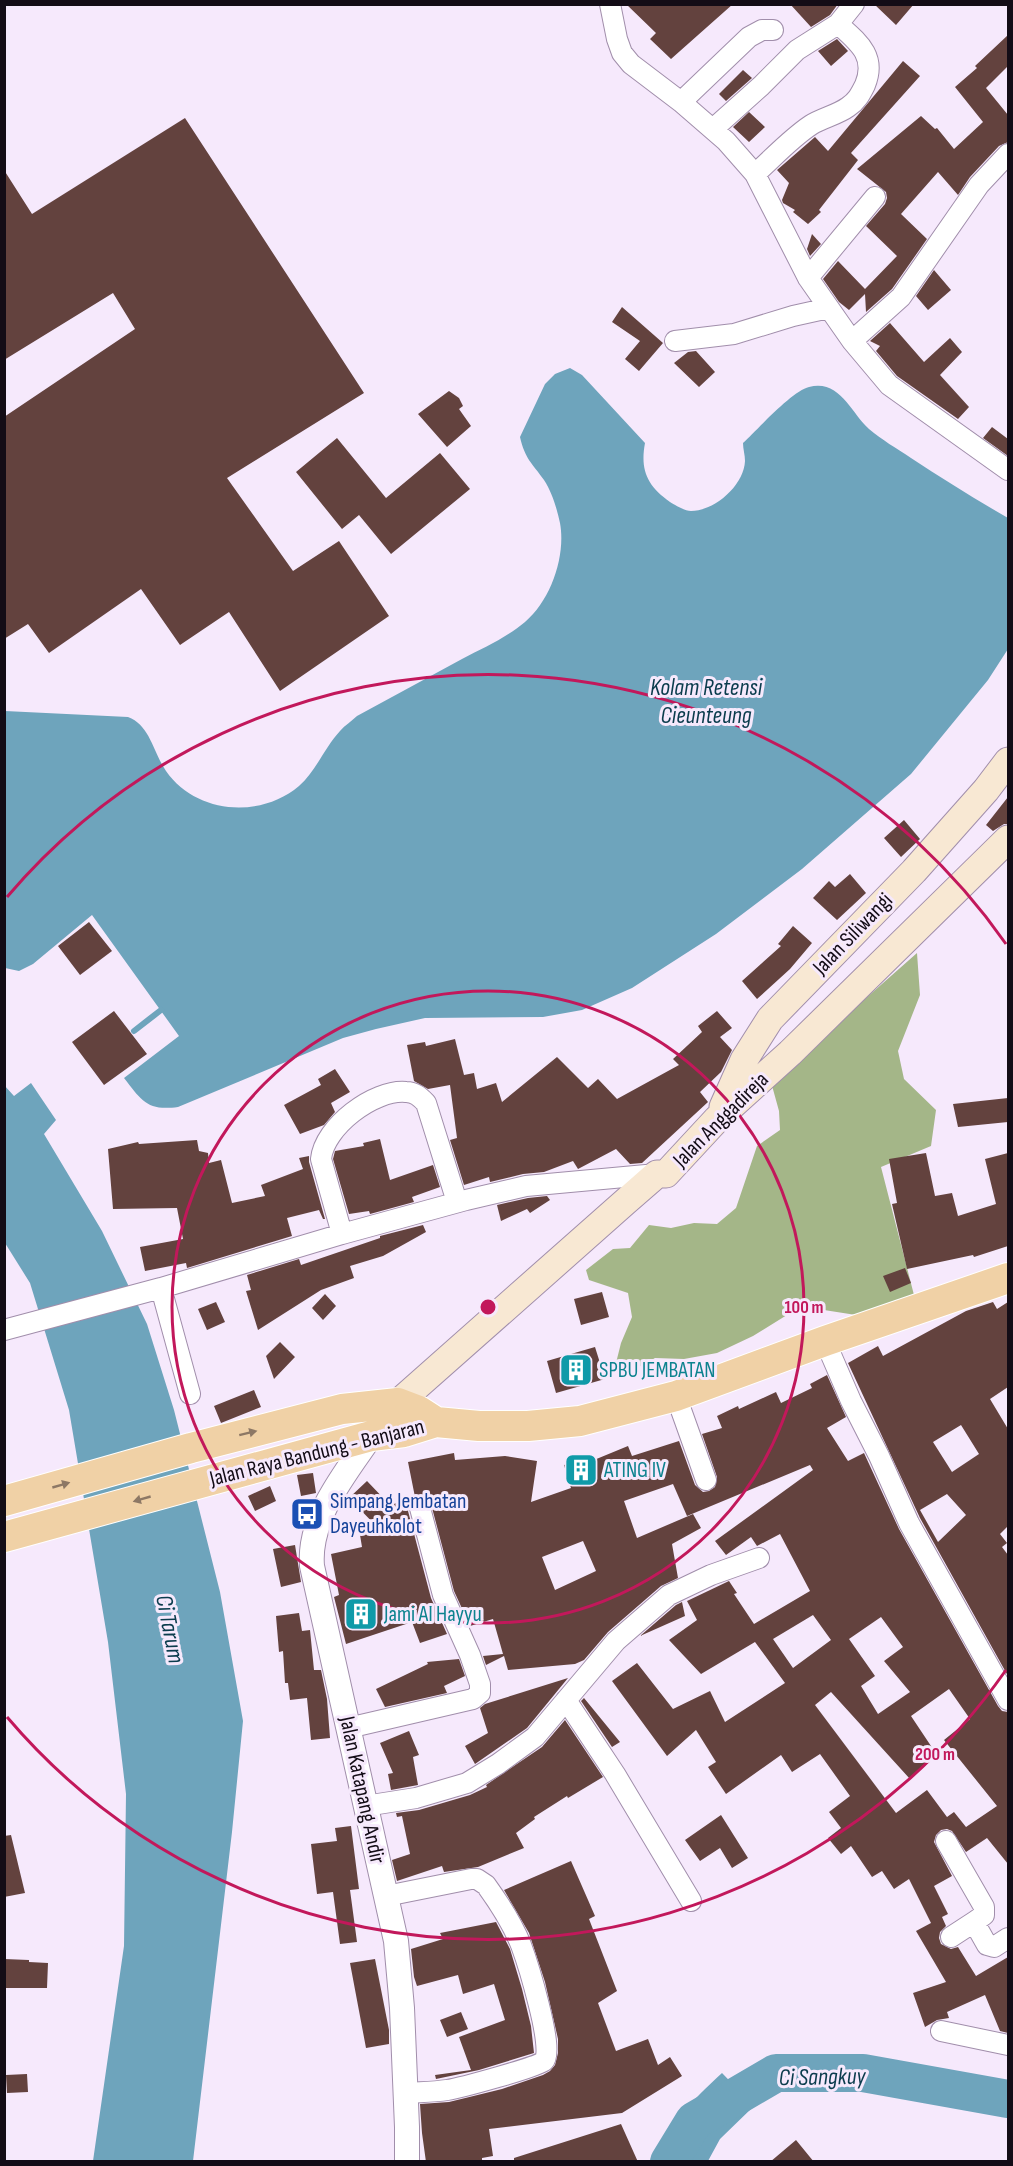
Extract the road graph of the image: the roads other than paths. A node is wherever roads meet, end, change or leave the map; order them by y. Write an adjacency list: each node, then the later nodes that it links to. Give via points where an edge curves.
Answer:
1 (610, 4): 5 (street, via 622,53)
2 (854, 4): 3 (street)
3 (838, 24): 6 (street, via 797,50); 8 (street, via 861,44 868,60 869,76 859,99 811,125)
4 (773, 30): 5 (street, via 762,30 749,37)
5 (681, 102): 6 (street)
6 (713, 129): 8 (street)
7 (1008, 154): 13 (street, via 979,185 901,297)
8 (755, 174): 10 (street)
9 (874, 197): 10 (street)
10 (808, 278): 11 (street)
11 (829, 308): 12 (street, via 734,334); 13 (street)
12 (675, 340)
13 (852, 341): 14 (street, via 890,385)
14 (1008, 470)
15 (1008, 760): 17 (main road, Jalan Siliwangi, via 914,871 770,1019 744,1060)
16 (1008, 839): 17 (main road, Jalan Anggadireja, via 790,1053)
17 (717, 1119): 18 (main road, Jalan Anggadireja, via 666,1174)
18 (657, 1174): 19 (street, via 526,1186); 27 (main road, Jalan Anggadireja)
19 (457, 1202): 20 (street); 20 (street, via 426,1102 408,1091 387,1095 360,1106 322,1150 321,1159)
20 (342, 1234): 22 (street)
21 (1008, 1278): 24 (main road, Jalan Raya Bandung - Banjaran)
22 (161, 1288): 23 (street); 25 (street)
23 (11, 1328)
24 (825, 1341): 26 (main road, Jalan Raya Bandung - Banjaran); 36 (street, via 909,1523)
25 (190, 1394)
26 (676, 1396): 28 (main road, Jalan Raya Bandung - Banjaran, via 557,1424 479,1426); 30 (street)
27 (398, 1403): 28 (main road, Jalan Raya Bandung - Banjaran); 29 (main road, Jalan Anggadireja); 31 (main road, Jalan Raya Bandung - Banjaran, one-way to 27, via 342,1409)
28 (436, 1422): 29 (main road, Jalan Raya Bandung - Banjaran, via 404,1432)
29 (371, 1436): 33 (main road, Jalan Raya Bandung - Banjaran, one-way to 33); 37 (street, Jalan Katapang Andir, via 337,1487 314,1532 311,1551)
30 (706, 1480)
31 (4, 1502)
32 (420, 1508): 37 (street, via 443,1595 470,1655 480,1693 472,1699)
33 (4, 1538)
34 (759, 1558): 35 (street, via 669,1595 616,1641)
35 (566, 1700): 38 (street, via 535,1737 467,1783 416,1798); 41 (street)
36 (1008, 1700)
37 (348, 1728): 38 (street, Jalan Katapang Andir)
38 (365, 1806): 40 (street, Jalan Katapang Andir)
39 (946, 1841): 42 (street, via 984,1907 984,1915)
40 (386, 1896): 47 (street, Jalan Katapang Andir, via 396,1941); 47 (street, via 471,1879 486,1885 521,1944 540,2005 545,2044 545,2060 522,2069 447,2090)
41 (691, 1901)
42 (974, 1922): 43 (street); 44 (street, via 990,1947)
43 (951, 1937)
44 (1008, 1938)
45 (941, 2031): 46 (street)
46 (1008, 2045)
47 (406, 2094): 48 (street, Jalan Katapang Andir)
48 (407, 2162)

